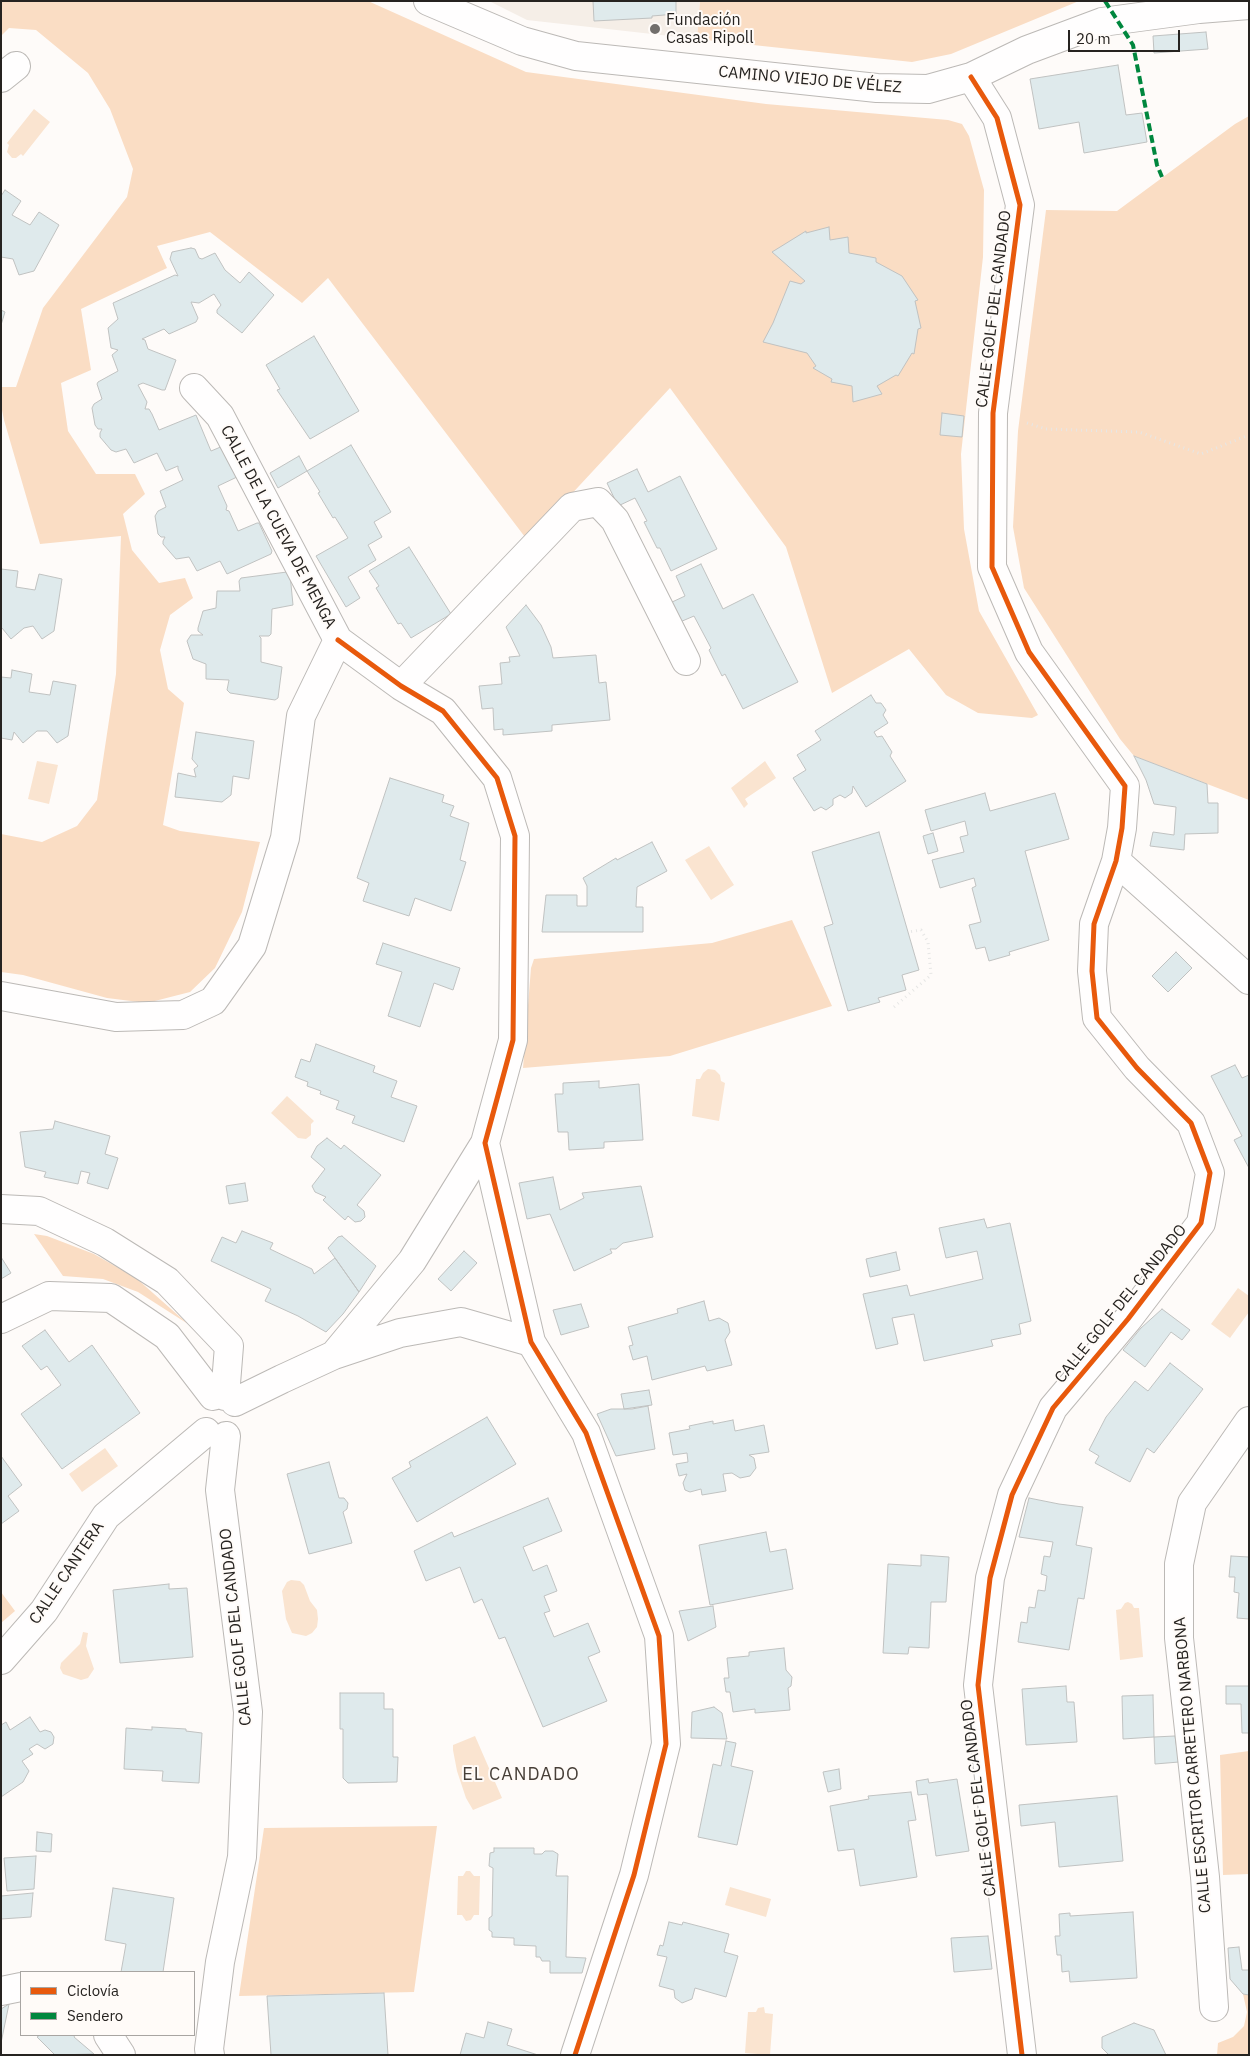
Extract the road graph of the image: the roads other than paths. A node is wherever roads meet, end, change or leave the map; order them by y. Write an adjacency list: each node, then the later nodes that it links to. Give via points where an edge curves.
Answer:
1 (428, 1): 3 (street, CAMINO VIEJO DE VÉLEZ, via 522,41 576,56 877,88 928,89)
2 (1249, 5): 3 (street, CAMINO VIEJO DE VÉLEZ, via 1102,22 1027,50)
3 (971, 77): 8 (street, CALLE GOLF DEL CANDADO, via 997,118 1020,205 993,414 992,567 1019,657 1125,786)
4 (194, 388): 5 (street, CALLE DE LA CUEVA DE MENGA, via 220,416)
5 (338, 640): 7 (street); 10 (street, CALLE DE LA CUEVA DE MENGA, via 301,716 285,838 252,946 214,1001 183,1015 116,1017)
6 (686, 661): 7 (street, via 616,520 598,502 572,508)
7 (401, 686): 11 (street, via 443,711 497,778 515,836 513,1040)
8 (1116, 861): 9 (street); 27 (street, CALLE GOLF DEL CANDADO, via 1094,924 1092,971 1097,1018 1138,1068 1192,1123 1210,1173 1201,1223 1128,1319 1053,1408 1012,1495 990,1578 978,1685)
9 (1249, 980)
10 (1, 996)
11 (485, 1143): 14 (street); 15 (street, via 412,1261)
12 (1, 1208): 16 (street, via 39,1211 105,1242 167,1281 230,1346)
13 (1, 1319): 16 (street, via 49,1296 110,1298 166,1336)
14 (531, 1342): 15 (street, via 461,1322 400,1333); 26 (street, via 586,1433 660,1636 666,1744 634,1875)
15 (334, 1356): 16 (street)
16 (224, 1398): 18 (street, CALLE CANTERA, via 240,1413 240,1423 234,1431); 18 (street, via 203,1403 199,1412 200,1423)
17 (1249, 1421): 22 (street, CALLE ESCRITOR CARRETERO NARBONA, via 1192,1503 1179,1564 1179,1638 1205,1877)
18 (216, 1434): 19 (street, CALLE CANTERA, via 106,1516 44,1611); 25 (street, CALLE GOLF DEL CANDADO, via 248,1712 242,1857 220,1962)
19 (1, 1660)
20 (20, 1987): 21 (street)
21 (1, 1991)
22 (1214, 2008)
23 (109, 2036): 24 (street)
24 (121, 2055)
25 (210, 2055)
26 (574, 2055)
27 (1022, 2055)

